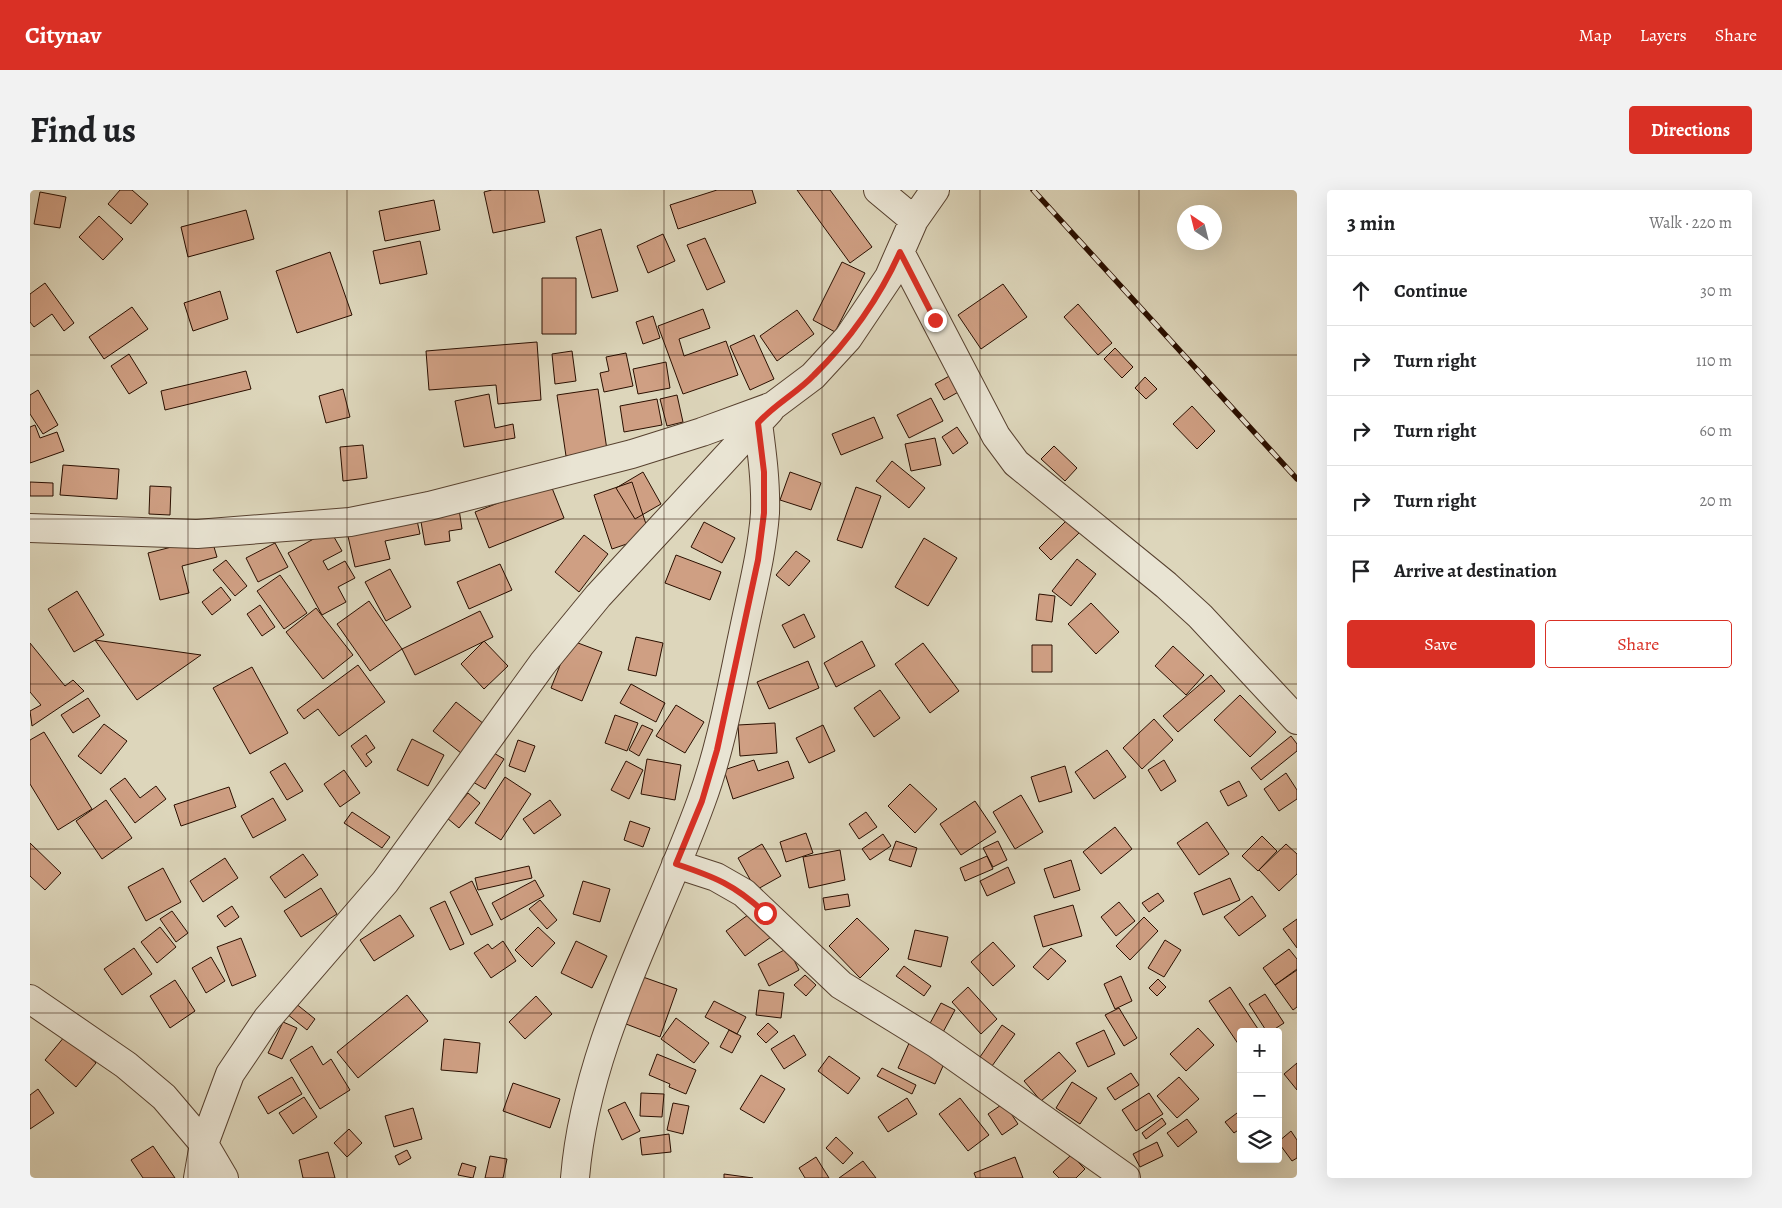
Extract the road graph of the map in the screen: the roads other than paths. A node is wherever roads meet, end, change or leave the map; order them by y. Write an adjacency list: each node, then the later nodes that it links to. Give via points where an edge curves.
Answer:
1 (878, 190): 3 (street)
2 (935, 190): 3 (street)
3 (914, 220): 4 (street)
4 (900, 252): 5 (street, via 889,277 848,338 813,376); 7 (street, via 996,436 1016,463 1180,598)
5 (766, 415): 6 (street, via 632,454 429,506 350,522 198,534); 8 (street, via 764,513 758,560 717,750 702,801); 10 (street, via 598,596 549,656 385,882 267,1019 230,1074)
6 (30, 528)
7 (1297, 720)
8 (676, 864): 13 (street, via 606,1035 590,1086); 14 (street, via 716,877 744,893 841,985 937,1044)
9 (30, 999): 10 (street, via 134,1072 164,1097)
10 (204, 1144): 11 (street); 12 (street)
11 (198, 1178)
12 (224, 1178)
13 (575, 1178)
14 (1126, 1178)

